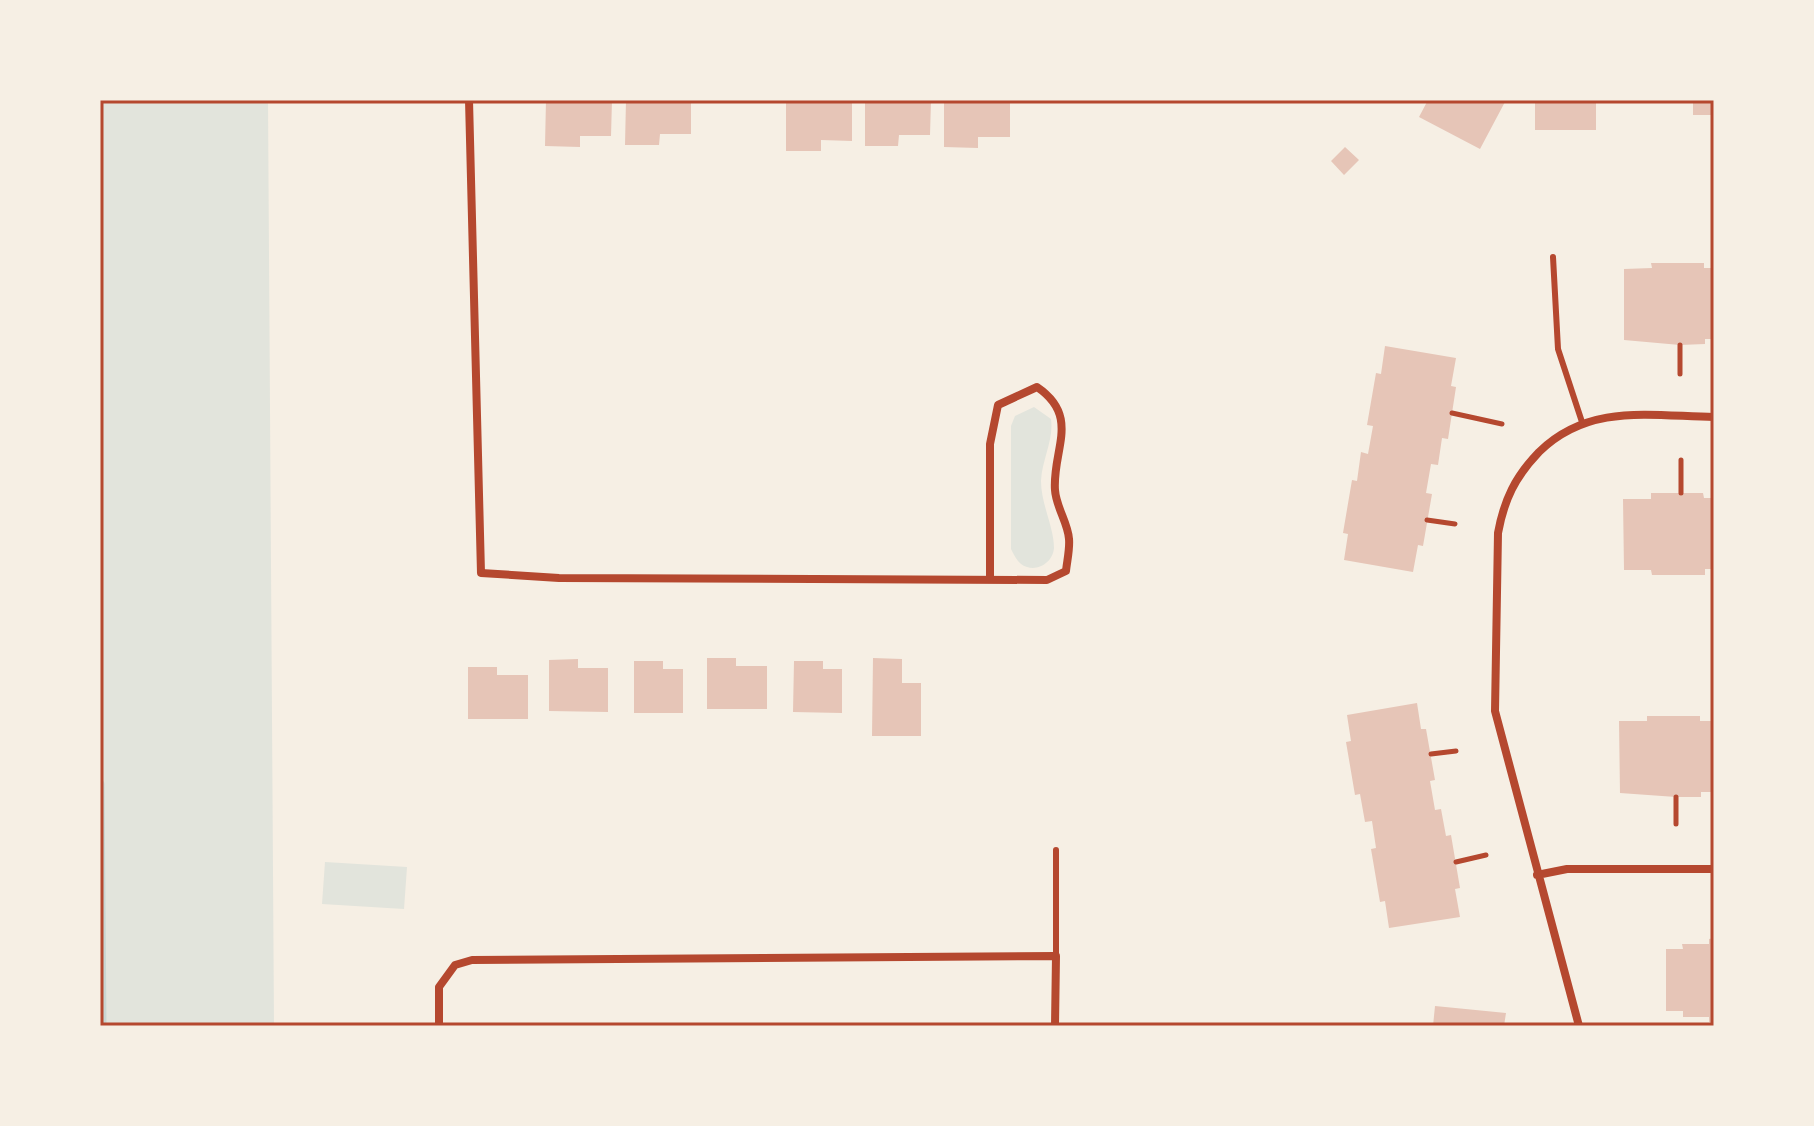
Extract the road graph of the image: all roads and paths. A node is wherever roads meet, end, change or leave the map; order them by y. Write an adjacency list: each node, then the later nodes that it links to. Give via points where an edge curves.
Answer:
1 (469, 100): 13 (street, via 481,573)
2 (1553, 257): 7 (lane, via 1558,349)
3 (1680, 345): 4 (path)
4 (1680, 374)
5 (1452, 413): 8 (path)
6 (1714, 417): 7 (street, via 1620,416)
7 (1582, 422): 22 (street, via 1551,441 1513,482 1498,533 1495,711)
8 (1502, 424)
9 (1681, 460): 10 (path)
10 (1681, 493)
11 (1427, 520): 12 (path)
12 (1455, 524)
13 (990, 579): 13 (street, via 1047,580 1066,571 1069,538 1055,491 1060,418 1054,399 1037,387 998,405 990,444)
14 (1456, 751): 15 (path)
15 (1431, 754)
16 (1676, 797): 17 (path)
17 (1676, 824)
18 (1056, 850): 23 (lane)
19 (1486, 855): 20 (path)
20 (1456, 862)
21 (1714, 869): 22 (street, via 1567,869)
22 (1537, 875): 26 (street)
23 (1056, 956): 24 (street, via 472,960 455,965 439,987); 25 (street)
24 (439, 1026)
25 (1055, 1026)
26 (1579, 1026)

